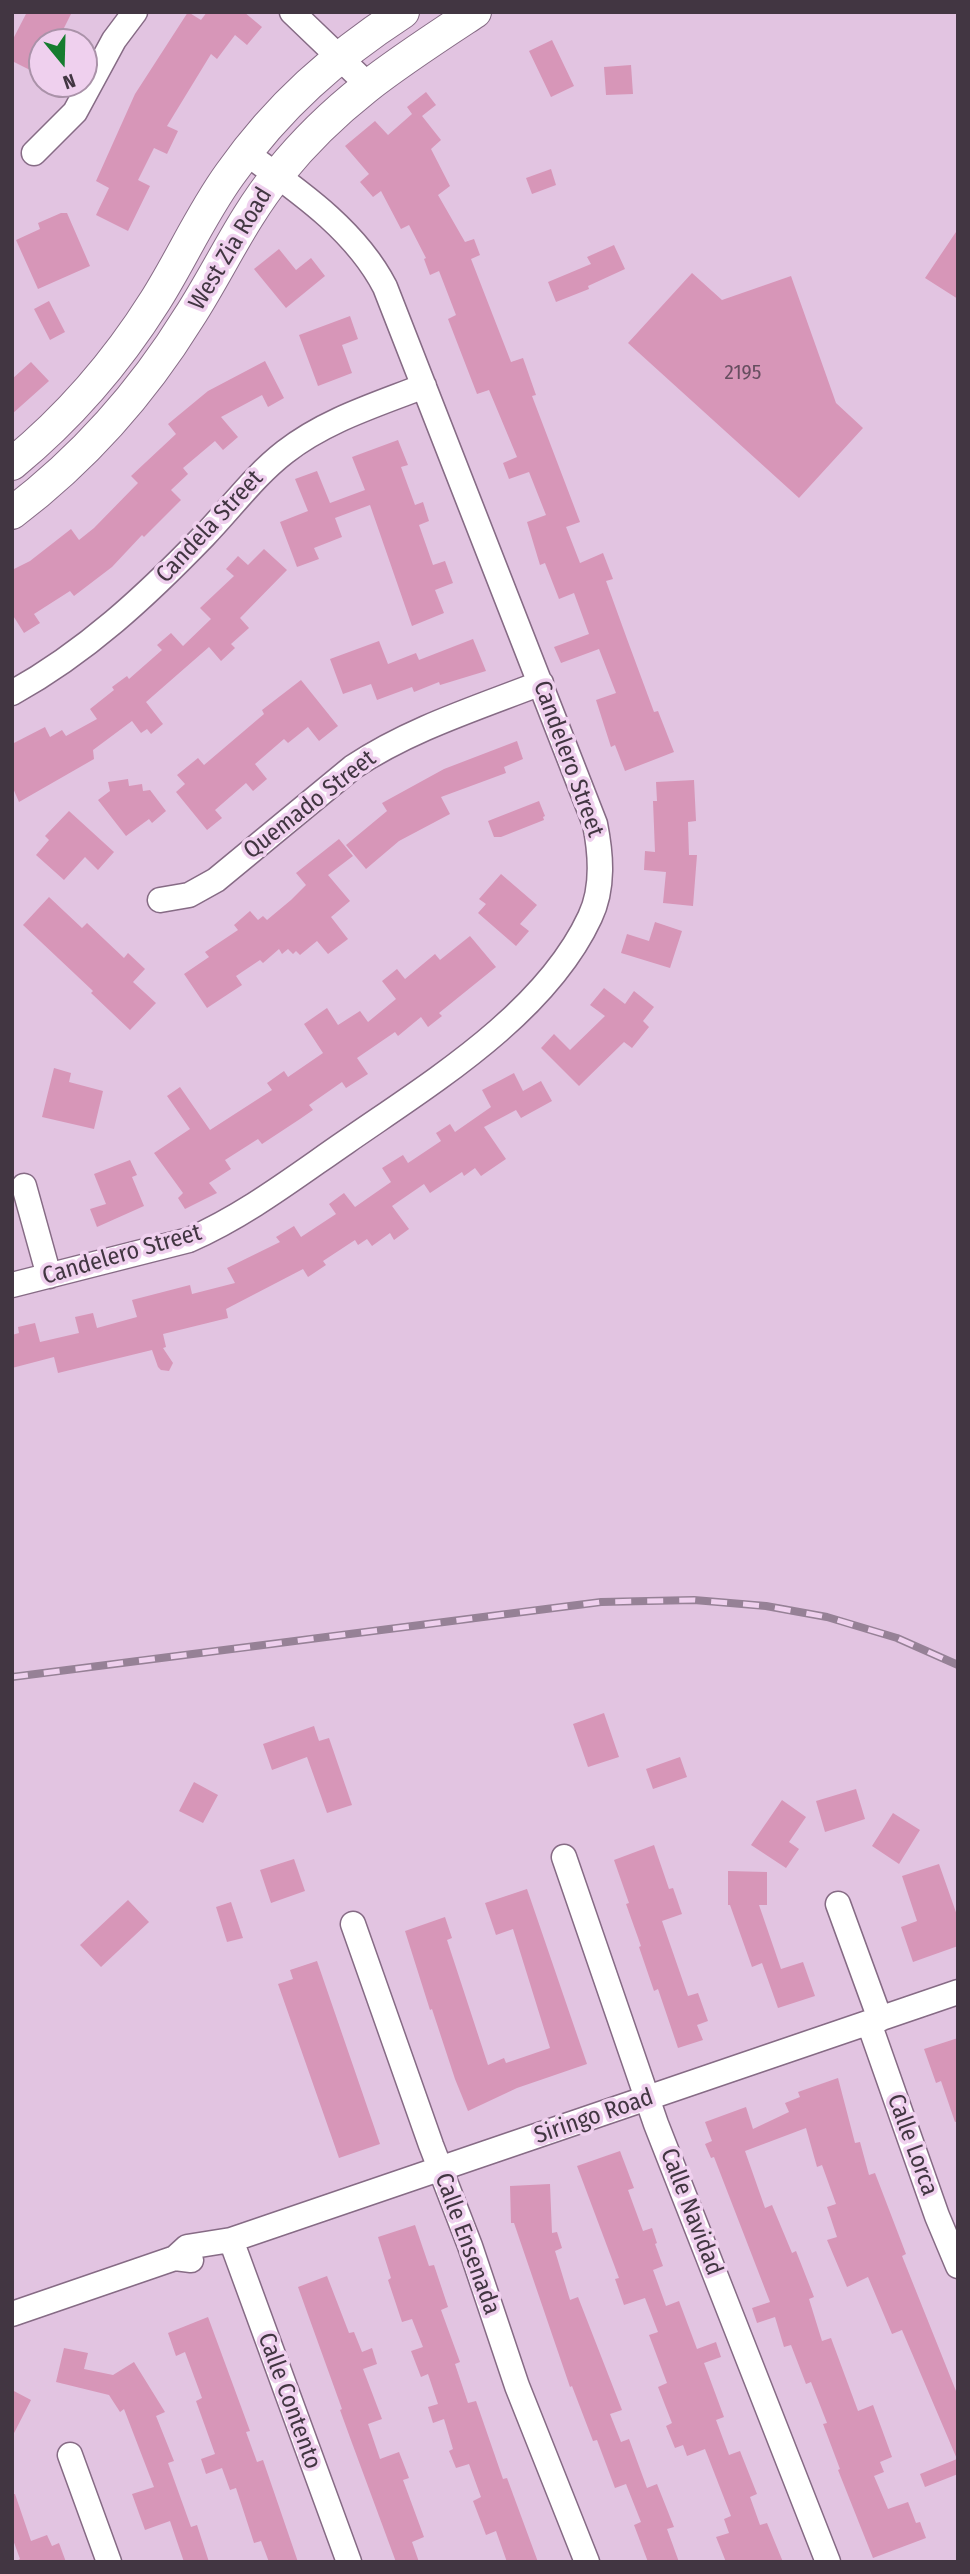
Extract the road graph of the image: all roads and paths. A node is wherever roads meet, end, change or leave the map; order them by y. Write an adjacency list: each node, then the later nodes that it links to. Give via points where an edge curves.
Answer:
1 (135, 12): 7 (street, via 114,40 75,112)
2 (292, 12): 5 (street)
3 (403, 12): 5 (main road, West Zia Road)
4 (475, 12): 6 (main road, West Zia Road)
5 (337, 58): 6 (street); 8 (main road, West Zia Road, via 299,92)
6 (367, 85): 9 (main road, West Zia Road, via 313,134)
7 (34, 153)
8 (246, 153): 9 (street, Candelero Street); 11 (main road, West Zia Road, via 115,359 67,414)
9 (276, 176): 10 (street, Candelero Street, via 366,255 385,286); 12 (main road, West Zia Road, via 245,219 173,344 129,402 72,463)
10 (424, 386): 13 (street, Candelero Street); 14 (street, Candela Street, via 336,421 285,452 134,606 80,649)
11 (12, 464)
12 (12, 513)
13 (541, 683): 15 (street, Quemado Street, via 370,755 216,880 189,895); 17 (street, Candelero Street, via 600,846 592,915 566,958 522,1008 453,1067 237,1217 176,1245)
14 (12, 693)
15 (160, 900)
16 (24, 1186): 17 (street)
17 (49, 1276): 18 (street, Candelero Street)
18 (12, 1285)
19 (564, 1857): 24 (street, Calle Navidad)
20 (838, 1903): 23 (street, Calle Lorca)
21 (354, 1924): 25 (street, Calle Ensenada)
22 (958, 1992): 23 (street, Siringo Road)
23 (874, 2021): 24 (street, Siringo Road); 27 (street, Calle Lorca, via 937,2216)
24 (647, 2099): 25 (street, Siringo Road); 33 (street, Calle Navidad)
25 (440, 2169): 26 (street, Siringo Road); 32 (street, Calle Ensenada, via 517,2386)
26 (231, 2239): 28 (street, Siringo Road, via 217,2252 194,2260 175,2258); 31 (street, Calle Contento)
27 (958, 2266)
28 (12, 2314)
29 (70, 2455): 30 (street)
30 (110, 2562)
31 (349, 2562)
32 (587, 2562)
33 (828, 2562)

